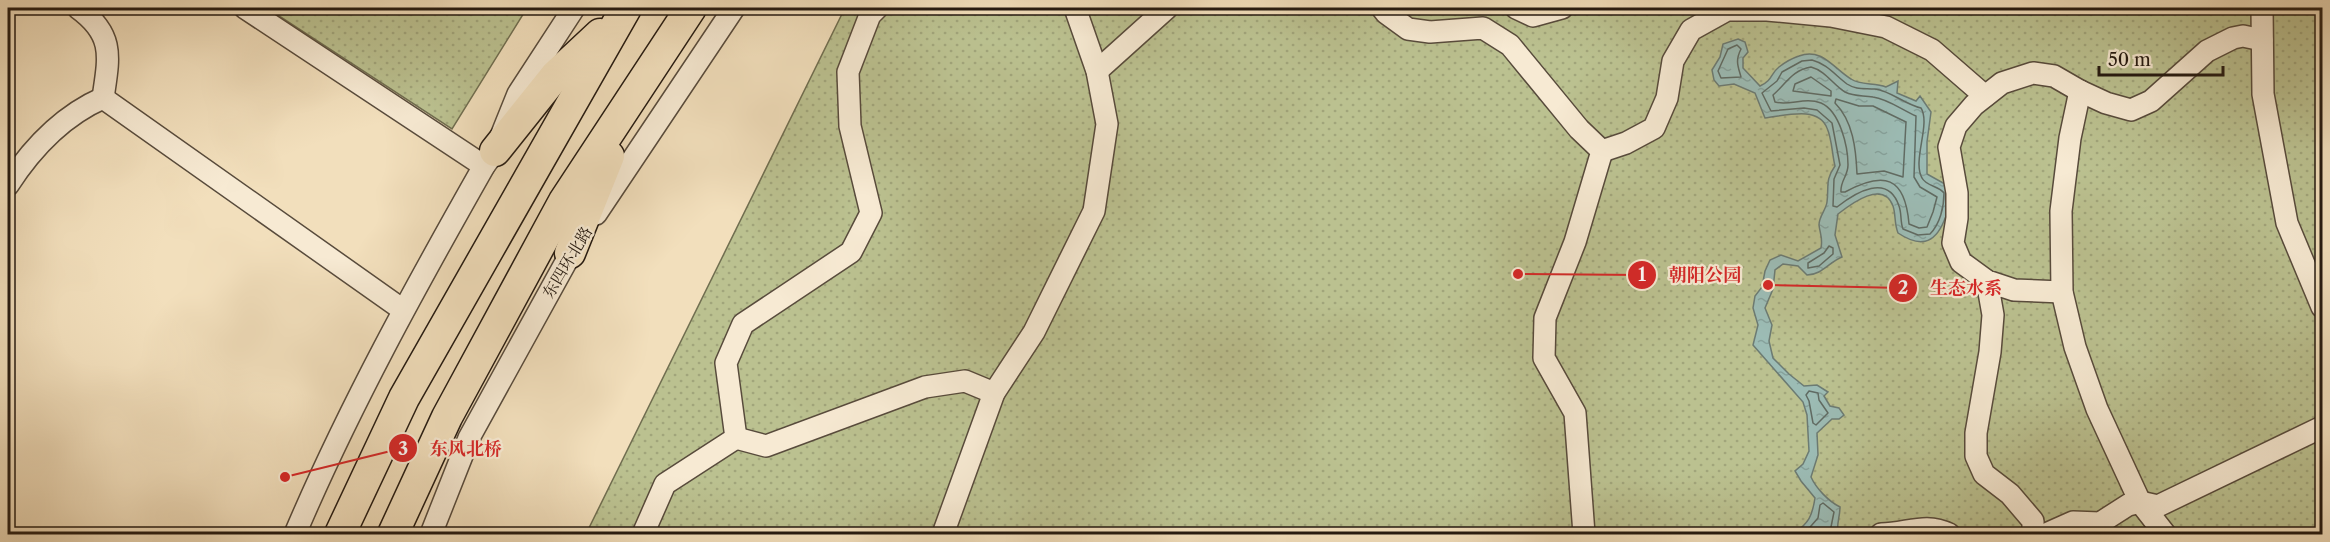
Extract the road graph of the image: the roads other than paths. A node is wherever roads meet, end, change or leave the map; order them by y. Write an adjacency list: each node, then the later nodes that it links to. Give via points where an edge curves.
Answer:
1 (78, 8): 19 (street, via 105,35 108,49)
2 (245, 8): 21 (street)
3 (574, 8): 21 (street, via 518,94)
4 (691, 8): 16 (highway, 东四环北路)
5 (734, 8): 23 (street, 东四环北路)
6 (876, 8): 30 (street, via 848,72 850,126 871,213 851,252 743,324 726,363)
7 (1075, 8): 15 (street)
8 (1167, 8): 15 (street)
9 (1382, 8): 20 (street, via 1408,29 1430,32 1483,28 1510,45)
10 (1516, 8): 11 (street, via 1533,16)
11 (1562, 8)
12 (2262, 8): 14 (street)
13 (624, 11): 21 (highway, via 555,76); 33 (highway, via 404,399)
14 (2262, 40): 17 (street, via 2233,38 2207,51 2151,101 2131,110); 26 (street, via 2264,103 2287,223)
15 (1097, 71): 28 (street, via 1107,124 1094,211 1034,332)
16 (635, 91): 23 (highway); 34 (highway, 东四环北路, via 564,201 447,417)
17 (2080, 92): 18 (street, via 2054,76 2033,73 2002,83); 25 (street, via 2061,211)
18 (1985, 96): 20 (street, via 1932,50 1886,27 1832,16 1726,10 1691,30 1673,61 1667,98 1654,128); 24 (street, via 1956,126 1949,147 1957,193 1953,243 1961,262)
19 (103, 98): 22 (street, via 62,122 22,163); 27 (street)
20 (1602, 151): 38 (street, via 1575,242 1545,318 1544,358 1575,413)
21 (489, 159): 27 (street)
22 (8, 184)
23 (570, 253): 35 (street, 东四环北路, via 470,438)
24 (1987, 281): 25 (street, via 2013,290); 41 (street, via 1993,315 1976,456 1984,474 2010,494 2033,521)
25 (2062, 292): 31 (street, via 2075,346 2097,409)
26 (2322, 307)
27 (403, 310): 32 (street)
28 (994, 393): 30 (street, via 965,381 925,387 766,446); 37 (street)
29 (2322, 427): 31 (street, via 2158,506)
30 (736, 438): 36 (street, via 665,484)
31 (2140, 502): 42 (street, via 2100,523 2073,522); 43 (street)
32 (295, 534)
33 (340, 534)
34 (393, 534)
35 (431, 534)
36 (644, 534)
37 (943, 534)
38 (1584, 534)
39 (1881, 534): 40 (street, via 1921,528)
40 (1949, 534)
41 (2033, 534)
42 (2046, 534)
43 (2165, 534)

